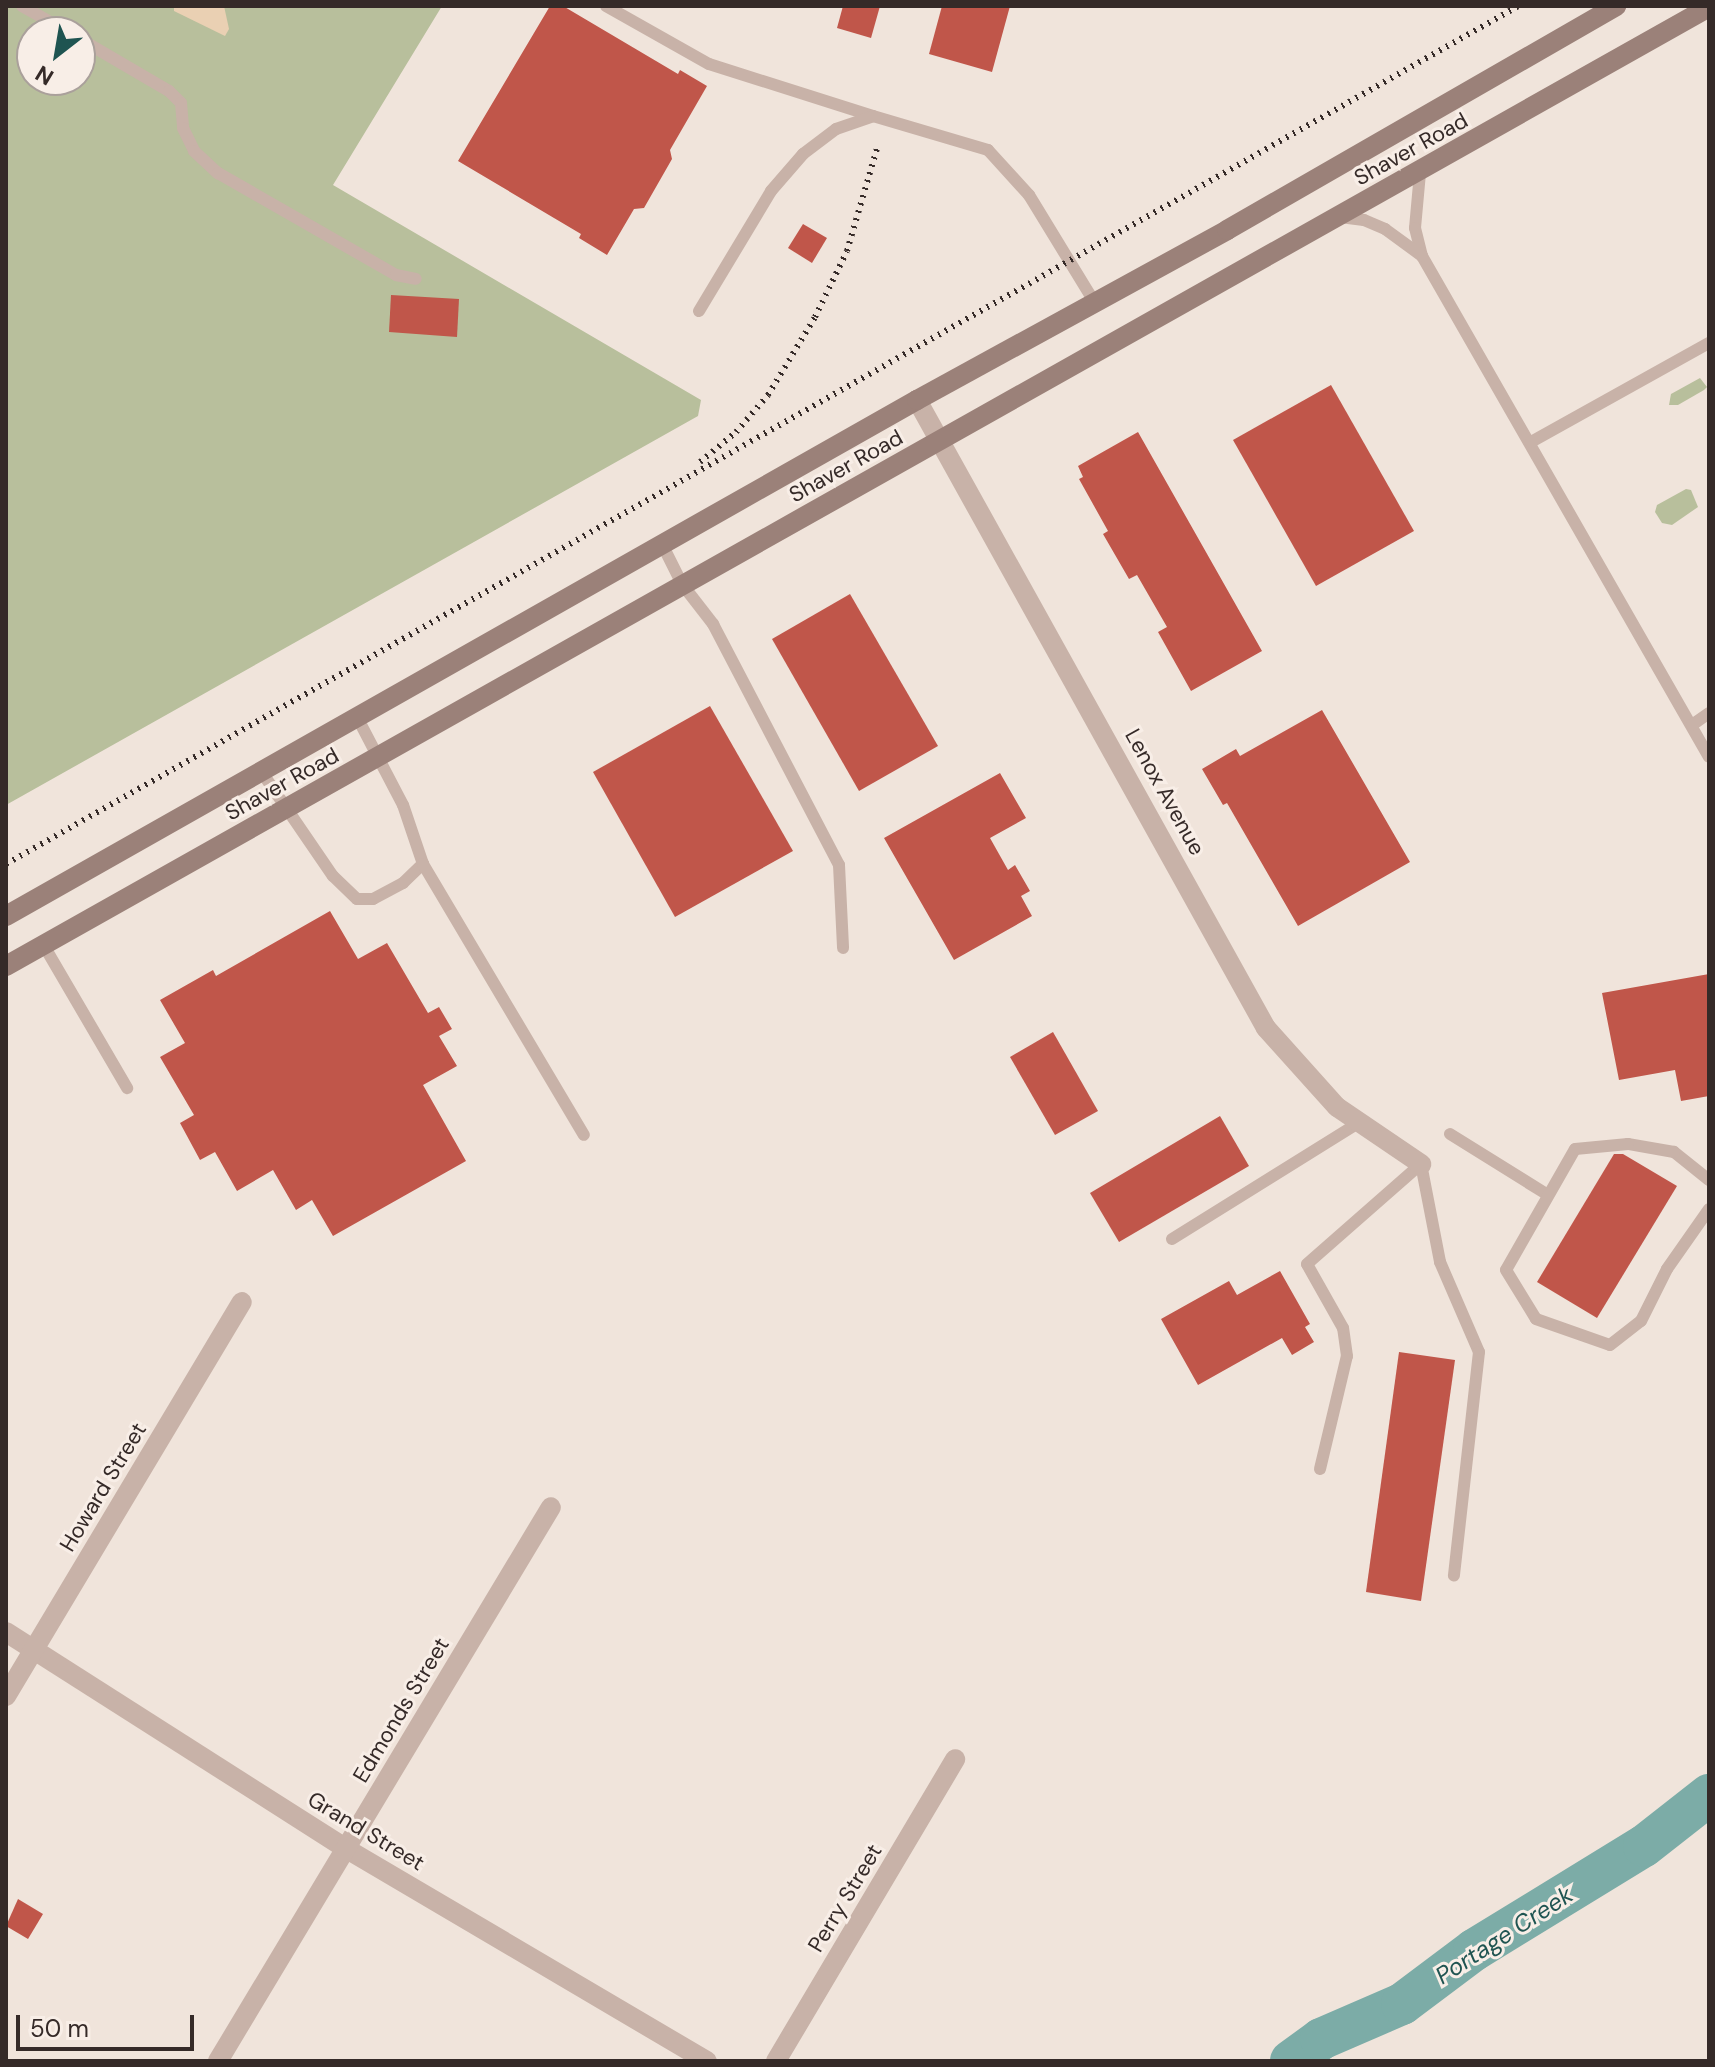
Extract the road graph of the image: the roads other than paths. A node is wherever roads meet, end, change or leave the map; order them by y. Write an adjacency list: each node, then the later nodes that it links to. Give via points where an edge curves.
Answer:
1 (22, 6): 5 (lane)
2 (606, 6): 7 (lane, via 709,64)
3 (1616, 6): 12 (main road, Shaver Road)
4 (1709, 7): 8 (main road, Shaver Road)
5 (40, 16)
6 (96, 48): 11 (lane, via 181,103 183,128 194,151 218,173 396,275)
7 (873, 116): 12 (lane, via 988,150 1029,195); 13 (lane, via 836,129 803,154 771,191)
8 (1420, 173): 9 (main road, Shaver Road); 10 (lane, via 1415,228)
9 (1339, 217): 10 (lane, via 1385,229); 16 (main road, Shaver Road)
10 (1422, 256): 17 (lane)
11 (416, 279)
12 (1095, 303): 15 (main road, Shaver Road)
13 (699, 311)
14 (1709, 343): 17 (lane)
15 (917, 400): 16 (street, Lenox Avenue); 18 (main road, Shaver Road)
16 (940, 441): 19 (main road, Shaver Road); 33 (street, Lenox Avenue, via 1266,1028 1303,1073)
17 (1531, 442): 22 (lane)
18 (662, 544): 19 (lane); 21 (main road, Shaver Road)
19 (682, 584): 24 (main road, Shaver Road); 30 (lane, via 713,624 839,865)
20 (1709, 713): 22 (lane)
21 (357, 717): 24 (lane); 25 (main road, Shaver Road)
22 (1692, 725): 23 (lane)
23 (1709, 757)
24 (378, 758): 26 (main road, Shaver Road); 27 (lane, via 403,805)
25 (261, 771): 26 (lane); 28 (main road, Shaver Road)
26 (287, 809): 27 (lane, via 333,876 357,899 373,899 403,883); 29 (main road, Shaver Road)
27 (423, 864): 35 (lane)
28 (6, 916)
29 (43, 944): 31 (main road, Shaver Road); 32 (lane)
30 (843, 948)
31 (6, 966)
32 (127, 1088)
33 (1358, 1123): 36 (street, Lenox Avenue); 40 (lane)
34 (1450, 1134): 38 (lane)
35 (584, 1135)
36 (1421, 1164): 42 (lane, via 1307,1264 1343,1328 1347,1356); 44 (lane, via 1440,1262 1479,1352)
37 (1709, 1180): 38 (lane, via 1674,1152 1615,1146 1575,1149)
38 (1548, 1195): 39 (lane, via 1506,1270 1536,1319 1610,1345 1641,1321 1667,1269)
39 (1709, 1209)
40 (1172, 1239)
41 (242, 1302): 46 (street, Howard Street)
42 (1320, 1469)
43 (551, 1507): 49 (street, Edmonds Street)
44 (1454, 1576)
45 (6, 1632): 46 (street, Grand Street)
46 (34, 1648): 47 (street, Howard Street); 49 (street, Grand Street)
47 (6, 1696)
48 (955, 1759): 52 (street, Perry Street)
49 (345, 1848): 50 (street, Edmonds Street); 51 (street, Grand Street)
50 (218, 2061)
51 (707, 2061)
52 (776, 2061)

